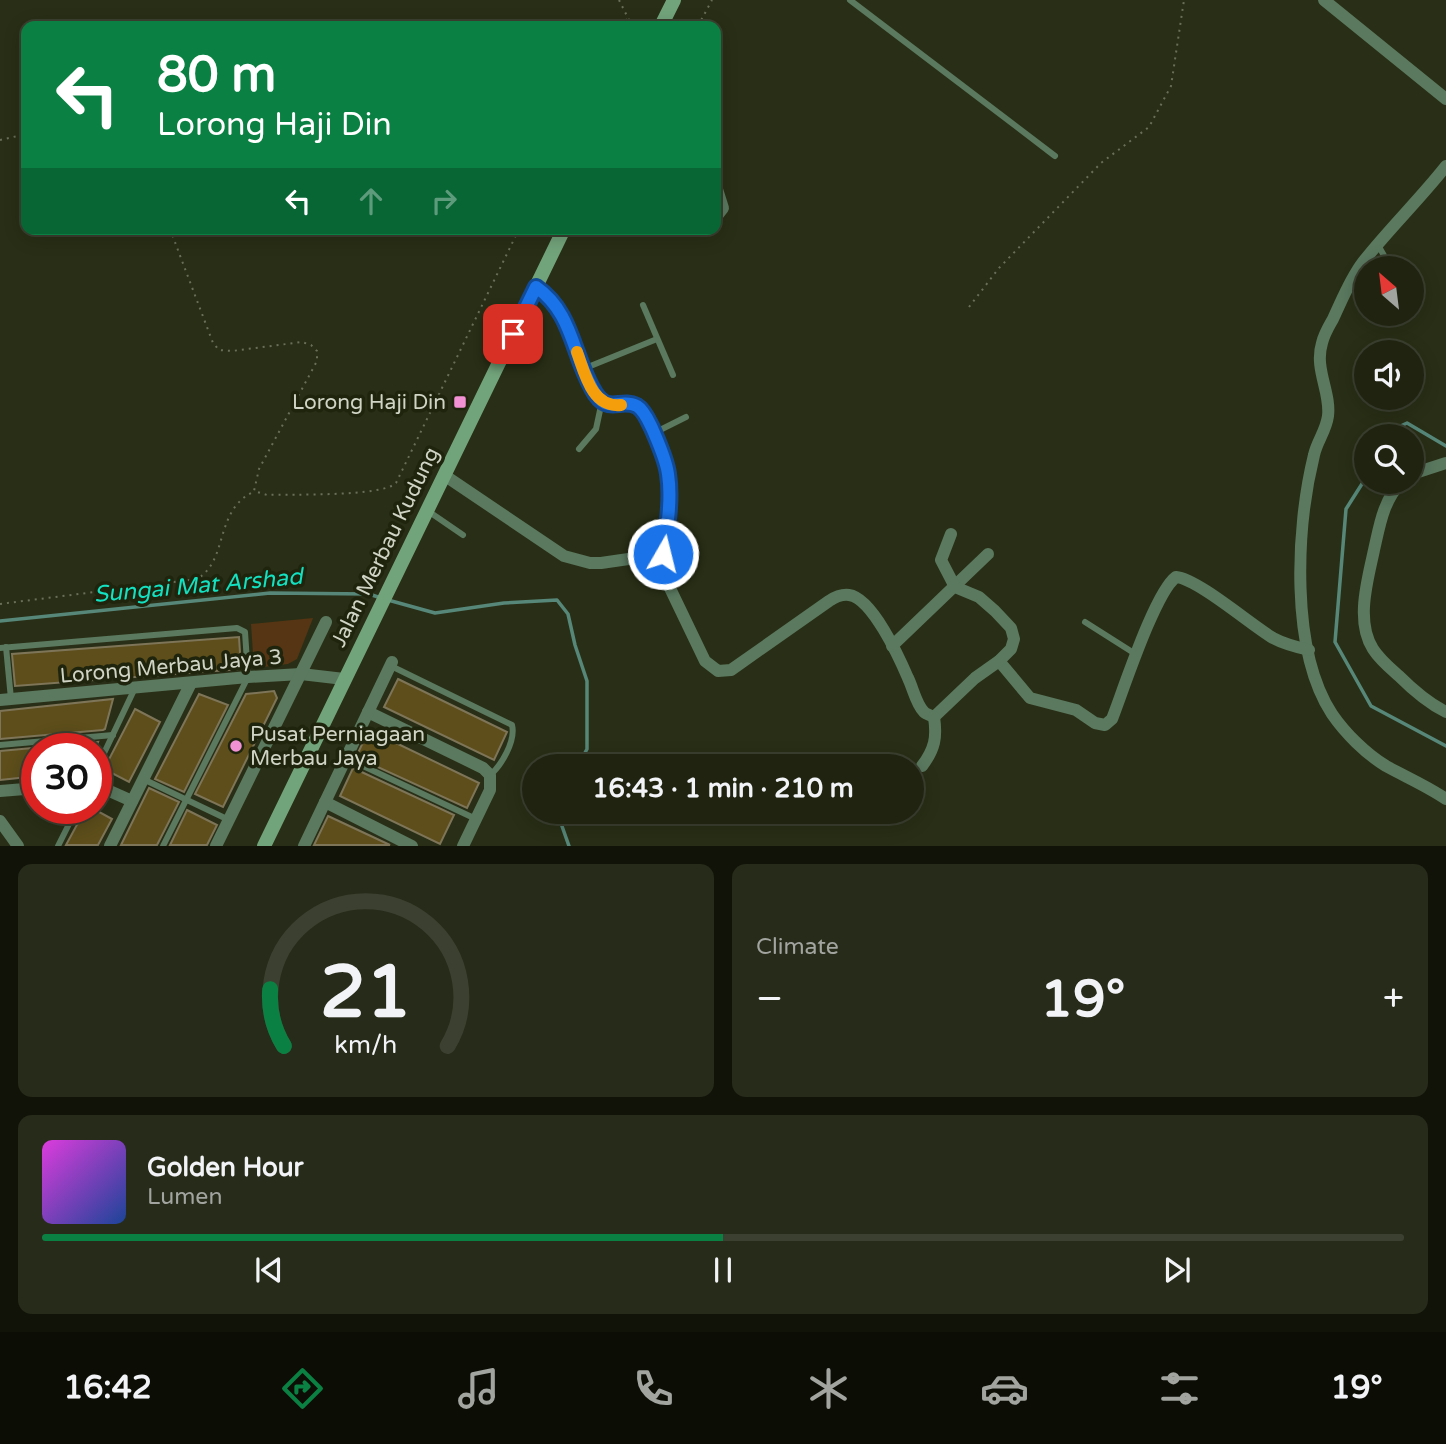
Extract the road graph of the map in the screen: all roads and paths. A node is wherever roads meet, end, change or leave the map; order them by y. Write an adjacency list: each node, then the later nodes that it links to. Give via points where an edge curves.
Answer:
1 (619, 0): 7 (path)
2 (674, 0): 10 (main road)
3 (712, 0): 11 (path)
4 (850, 0): 15 (lane)
5 (1184, 0): 26 (path, via 1171,86 1149,127 1101,163 999,268)
6 (1324, 0): 12 (street)
7 (627, 18): 8 (path); 9 (path)
8 (625, 21)
9 (629, 21)
10 (664, 21)
11 (701, 21)
12 (1446, 99)
13 (21, 135): 14 (path)
14 (0, 140)
15 (1055, 156)
16 (1446, 166): 20 (street)
17 (172, 235): 37 (path, via 219,350 302,342 317,351 317,361 259,469)
18 (516, 235): 37 (path, via 403,471 390,488 267,495)
19 (561, 235): 24 (main road, Jalan Merbau Kudung)
20 (1378, 245): 21 (street); 22 (lane)
21 (1372, 256)
22 (1384, 256)
23 (1354, 281): 50 (street, via 1321,344 1319,366 1329,412 1314,452 1299,554)
24 (536, 287): 28 (street, via 551,298 566,323); 36 (main road, Jalan Merbau Kudung)
25 (643, 305): 27 (lane)
26 (969, 307)
27 (657, 340): 28 (lane); 29 (lane)
28 (583, 369): 30 (street)
29 (673, 375)
30 (602, 401): 32 (street, via 612,406 636,405); 33 (lane, via 596,429)
31 (686, 417): 32 (lane)
32 (654, 433): 42 (street, via 668,473)
33 (579, 449)
34 (1446, 463): 35 (street)
35 (1424, 470)
36 (444, 475): 39 (main road, Jalan Merbau Kudung); 42 (street, via 564,556 590,564)
37 (254, 491): 45 (path, via 233,507 211,564 197,579)
38 (1391, 494): 61 (street, via 1366,586 1367,636 1383,661 1414,691)
39 (427, 510): 41 (lane); 56 (main road, Jalan Merbau Kudung)
40 (951, 534): 44 (street, via 941,560)
41 (463, 536)
42 (663, 554): 48 (street, via 668,584 698,650 718,671 731,670 840,595 852,595 866,606)
43 (988, 554): 44 (street)
44 (955, 587): 48 (street); 52 (street, via 979,597 1011,628 1011,649)
45 (0, 604)
46 (326, 622): 54 (street)
47 (1085, 622): 51 (lane)
48 (892, 646): 62 (street, via 918,703)
49 (3, 648): 55 (lane, via 237,628 247,637); 59 (lane)
50 (1309, 650): 51 (street, via 1276,639 1193,584 1176,578 1164,590); 73 (street, via 1321,694 1355,741 1383,764)
51 (1137, 655): 52 (street, via 1112,719 1105,725 1076,710 1030,698)
52 (999, 661): 62 (street)
53 (391, 664): 60 (street); 67 (lane, via 512,725 514,732 499,768)
54 (301, 674): 55 (street, Lorong Merbau Jaya 3); 56 (street, Lorong Merbau Jaya 3); 77 (street)
55 (248, 677): 57 (street, Lorong Merbau Jaya 3); 72 (lane)
56 (344, 679): 85 (main road, Jalan Merbau Kudung)
57 (191, 683): 58 (street, Lorong Merbau Jaya 3); 68 (street)
58 (135, 688): 59 (street, Lorong Merbau Jaya 3); 63 (lane)
59 (5, 700)
60 (368, 712): 65 (street); 67 (street)
61 (1446, 712)
62 (934, 717): 66 (street, via 936,740)
63 (113, 735): 64 (lane)
64 (0, 745)
65 (346, 758): 75 (street); 76 (lane)
66 (924, 764)
67 (489, 775): 76 (street, via 490,789)
68 (144, 779): 72 (lane); 74 (street)
69 (21, 789): 70 (street)
70 (0, 791)
71 (112, 793): 74 (street)
72 (186, 799): 77 (lane); 83 (lane)
73 (1446, 799)
74 (132, 801): 82 (street)
75 (325, 802): 86 (street); 87 (street)
76 (476, 819): 88 (street)
77 (229, 820): 84 (street)
78 (0, 821): 80 (street)
79 (69, 824): 81 (lane)
80 (18, 845)
81 (58, 845)
82 (110, 845)
83 (163, 845)
84 (216, 845)
85 (264, 845)
86 (304, 845)
87 (412, 845)
88 (463, 845)

